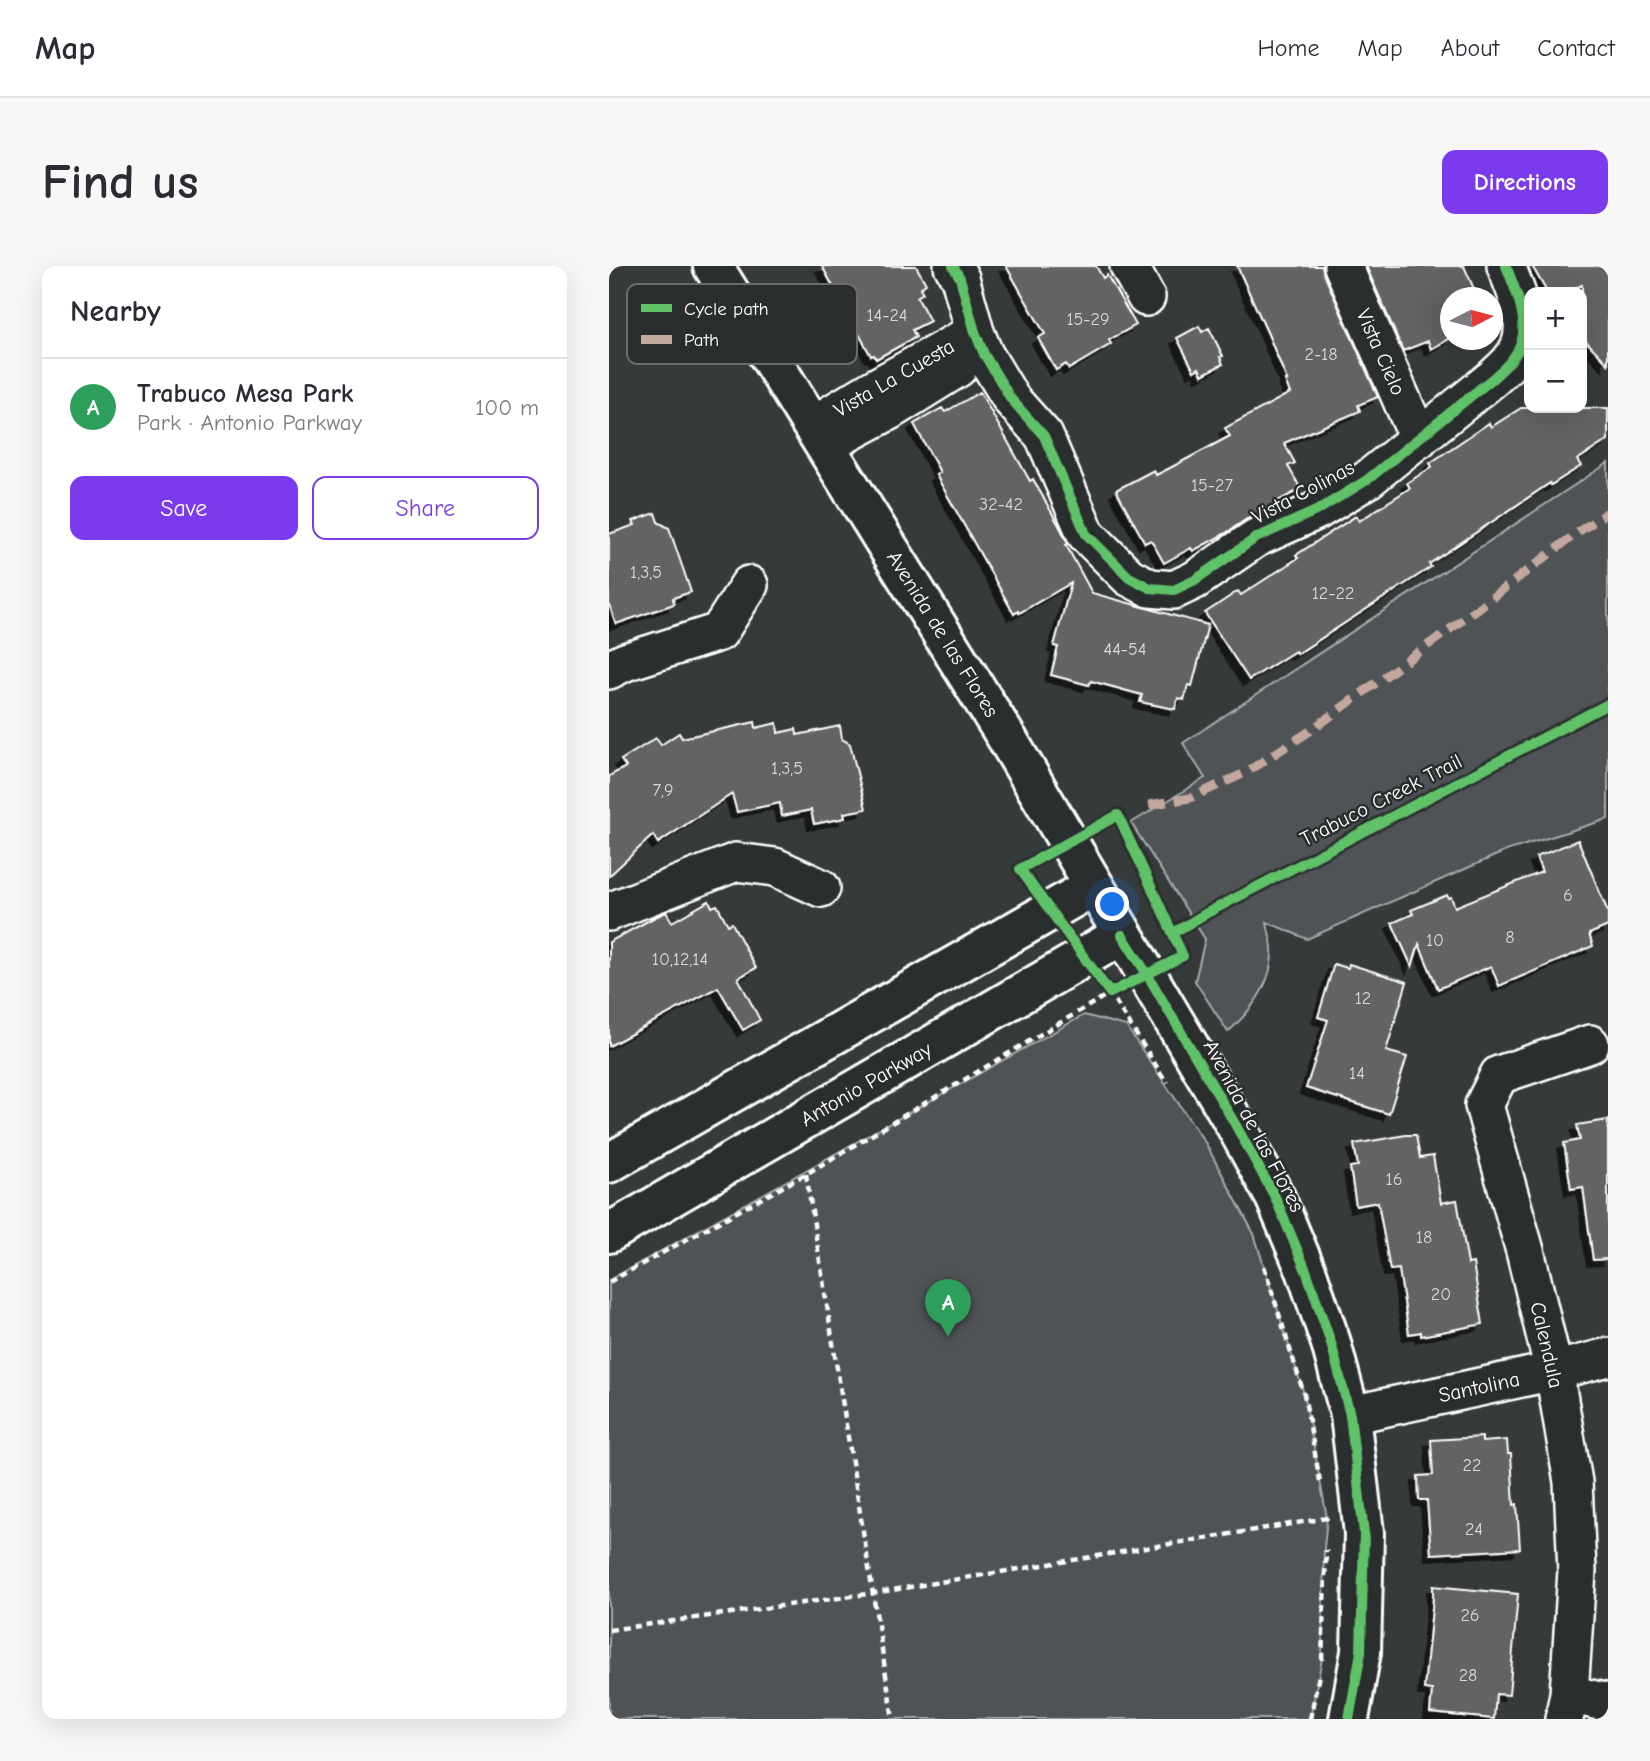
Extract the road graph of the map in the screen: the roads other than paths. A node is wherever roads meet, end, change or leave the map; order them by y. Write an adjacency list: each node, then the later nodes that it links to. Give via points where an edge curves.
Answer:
1 (713, 266): 5 (main road, Avenida de las Flores)
2 (953, 266): 6 (street, Vista La Cuesta)
3 (1343, 266): 9 (street, Vista Cielo)
4 (1506, 266): 9 (street, Vista Colinas, via 1518,296 1521,345 1510,363)
5 (724, 284)
6 (980, 343): 8 (street, Vista La Cuesta, via 952,371 889,411); 11 (street, Vista La Cuesta, via 1011,399 1044,436 1086,534 1129,577)
7 (774, 364): 8 (main road, Avenida de las Flores)
8 (819, 435): 13 (main road, Avenida de las Flores)
9 (1419, 439): 11 (street, Vista Colinas, via 1367,480 1318,510 1256,538 1195,580 1174,590)
10 (749, 585): 12 (street, via 719,632)
11 (1150, 588)
12 (609, 670)
13 (1094, 886): 16 (main road, Avenida de las Flores); 18 (main road)
14 (821, 888): 15 (street, via 775,867 736,862)
15 (609, 912)
16 (1122, 935): 19 (main road, Antonio Parkway); 22 (main road, Avenida de las Flores, via 1275,1198 1307,1273)
17 (1590, 1044): 21 (street, Calendula, via 1499,1075 1484,1105)
18 (609, 1163)
19 (609, 1233)
20 (1608, 1357): 21 (street, Santolina)
21 (1554, 1371): 22 (street, Santolina); 24 (street, Calendula, via 1573,1482 1577,1571)
22 (1350, 1415): 25 (main road, Avenida de las Flores, via 1364,1534 1361,1652)
23 (1608, 1703): 24 (street)
24 (1566, 1707)
25 (1349, 1719)

